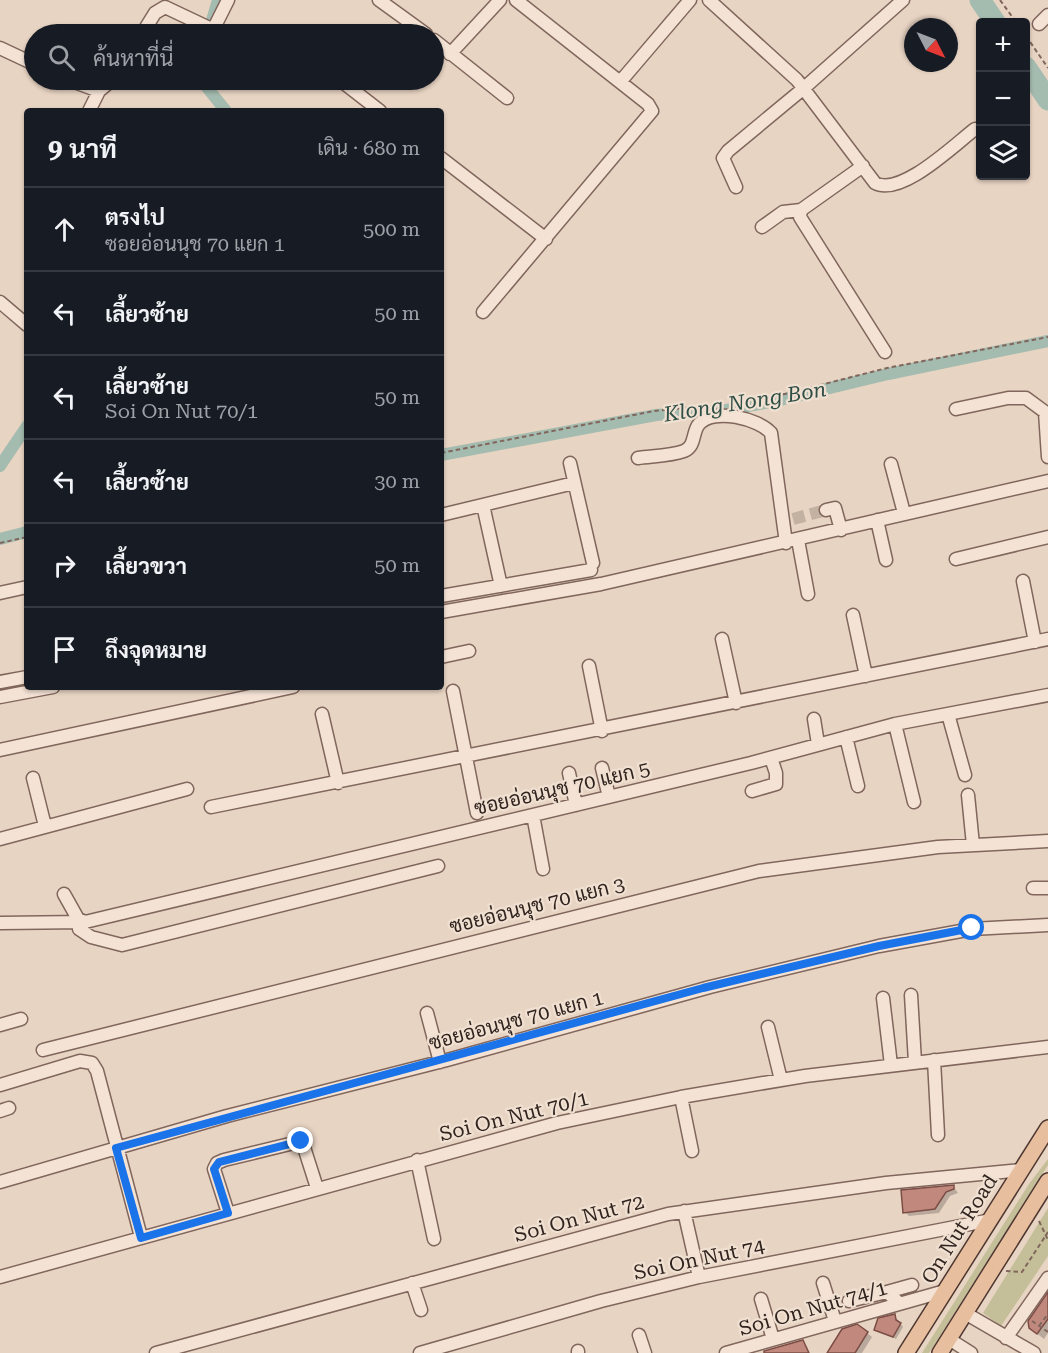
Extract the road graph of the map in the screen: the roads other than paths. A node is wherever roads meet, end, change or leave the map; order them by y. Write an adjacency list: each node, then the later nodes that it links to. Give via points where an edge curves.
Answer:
1 (228, 0): 11 (street)
2 (379, 0): 12 (street)
3 (500, 0): 16 (street)
4 (516, 0): 18 (street)
5 (690, 0): 18 (street)
6 (709, 0): 19 (street)
7 (903, 0): 19 (street)
8 (1048, 15): 13 (street)
9 (148, 24): 10 (street, via 165,7)
10 (200, 24)
11 (220, 24)
12 (412, 24)
13 (1039, 24)
14 (0, 48): 17 (street)
15 (444, 49): 16 (street)
16 (450, 54): 22 (street)
17 (24, 59)
18 (620, 82): 31 (street, via 652,111)
19 (804, 88): 27 (street); 28 (street, via 723,158)
20 (353, 90): 24 (street)
21 (99, 91): 23 (street)
22 (507, 98)
23 (90, 108)
24 (376, 108)
25 (975, 129): 27 (street, via 912,178 888,187 875,183)
26 (444, 160): 31 (street)
27 (862, 166): 29 (street)
28 (736, 187)
29 (801, 210): 30 (street, via 783,212); 35 (street, via 800,217)
30 (762, 227)
31 (546, 238): 33 (street)
32 (0, 302): 34 (street)
33 (483, 312)
34 (24, 322)
35 (885, 352)
36 (956, 409): 37 (street, via 1026,398 1045,412)
37 (1048, 457)
38 (638, 458): 50 (street, via 690,448 700,423 708,418 755,420 771,433 775,479)
39 (570, 463): 42 (street)
40 (891, 464): 45 (street)
41 (1048, 482): 45 (street)
42 (574, 483): 43 (street); 54 (street, via 592,566)
43 (483, 505): 46 (street); 54 (street)
44 (826, 510): 48 (street, via 835,508)
45 (904, 513): 47 (street)
46 (444, 514)
47 (877, 520): 48 (street); 52 (street)
48 (841, 530): 50 (street)
49 (1048, 537): 51 (street)
50 (792, 541): 57 (street); 59 (street, via 601,584)
51 (956, 559)
52 (886, 560)
53 (1023, 581): 63 (street)
54 (501, 586): 58 (street)
55 (24, 588): 56 (street)
56 (0, 593)
57 (808, 594)
58 (444, 596)
59 (444, 611)
60 (853, 615): 67 (street)
61 (722, 639): 75 (street)
62 (1048, 639): 63 (street)
63 (1035, 642): 67 (street)
64 (469, 651): 65 (street)
65 (444, 656)
66 (589, 666): 80 (street)
67 (866, 676): 75 (street)
68 (24, 678): 69 (street)
69 (0, 682)
70 (37, 690): 74 (street)
71 (279, 690): 83 (street)
72 (453, 690): 84 (street)
73 (1048, 695): 77 (street, ซอยอ่อนนุช 70 แยก 5)
74 (0, 697)
75 (736, 703): 80 (street)
76 (322, 714): 90 (street)
77 (948, 714): 79 (street, ซอยอ่อนนุช 70 แยก 5); 88 (street)
78 (814, 719): 82 (street)
79 (895, 724): 81 (street, ซอยอ่อนนุช 70 แยก 5); 96 (street)
80 (602, 731): 84 (street)
81 (846, 737): 82 (street, ซอยอ่อนนุช 70 แยก 5); 91 (street)
82 (818, 744): 85 (street, ซอยอ่อนนุช 70 แยก 5)
83 (0, 750)
84 (467, 758): 90 (street); 99 (street)
85 (771, 758): 93 (street, via 776,784); 95 (street, ซอยอ่อนนุช 70 แยก 5)
86 (602, 768): 95 (street)
87 (569, 773): 97 (street)
88 (964, 775)
89 (33, 778): 101 (street)
90 (338, 783): 98 (street)
91 (858, 786)
92 (187, 789): 101 (street)
93 (752, 791)
94 (968, 795): 104 (street)
95 (609, 797): 97 (street, ซอยอ่อนนุช 70 แยก 5)
96 (914, 802)
97 (576, 805): 100 (street, ซอยอ่อนนุช 70 แยก 5)
98 (211, 807)
99 (477, 813)
100 (532, 815): 106 (street); 110 (street, ซอยอ่อนนุช 70 แยก 5)
101 (45, 826): 102 (street)
102 (0, 839)
103 (1048, 841): 104 (street, ซอยอ่อนนุช 70 แยก 3)
104 (973, 845): 120 (street, ซอยอ่อนนุช 70 แยก 3, via 759,871)
105 (438, 866): 110 (street, via 122,945 79,929)
106 (543, 869)
107 (1033, 888): 108 (street)
108 (1048, 888)
109 (64, 894): 110 (street, via 78,919)
110 (85, 922): 111 (street, ซอยอ่อนนุช 70 แยก 5)
111 (0, 923)
112 (1048, 925): 122 (street, ซอยอ่อนนุช 70 แยก 1, via 972,928 879,946 703,988)
113 (911, 995): 123 (street)
114 (882, 998): 124 (street)
115 (427, 1013): 122 (street)
116 (21, 1019): 117 (street)
117 (0, 1025)
118 (768, 1027): 125 (street)
119 (1048, 1047): 121 (street, Soi On Nut 70/1)
120 (43, 1050)
121 (934, 1060): 123 (street, Soi On Nut 70/1); 129 (street)
122 (440, 1062): 130 (street, ซอยอ่อนนุช 70 แยก 1)
123 (915, 1062): 124 (street, Soi On Nut 70/1)
124 (891, 1065): 125 (street, Soi On Nut 70/1)
125 (781, 1080): 127 (street, Soi On Nut 70/1)
126 (0, 1085): 130 (street, via 80,1061 92,1063)
127 (681, 1097): 131 (street); 132 (street, Soi On Nut 70/1, via 557,1123)
128 (1048, 1128): 133 (main road, On Nut Road)
129 (939, 1135)
130 (116, 1148): 135 (street, ซอยอ่อนนุช 70 แยก 1); 140 (street)
131 (692, 1151)
132 (417, 1160): 136 (street, Soi On Nut 70/1); 141 (street)
133 (1022, 1170): 137 (street, Soi On Nut 72, via 886,1183); 139 (main road, On Nut Road)
134 (1048, 1181): 154 (main road)
135 (0, 1182)
136 (316, 1188): 138 (street, Soi On Nut 70/1); 138 (street, via 302,1141 224,1160 214,1169)
137 (684, 1212): 143 (street); 145 (street, Soi On Nut 72)
138 (228, 1213): 140 (street, Soi On Nut 70/1)
139 (991, 1220): 143 (street, Soi On Nut 74); 149 (main road, On Nut Road)
140 (141, 1238): 142 (street, Soi On Nut 70/1)
141 (434, 1239)
142 (0, 1277)
143 (699, 1277): 161 (street, Soi On Nut 74)
144 (1048, 1278): 157 (street)
145 (412, 1283): 153 (street); 160 (street, Soi On Nut 72)
146 (824, 1283): 155 (street)
147 (912, 1286): 148 (street)
148 (887, 1292): 151 (street); 152 (street)
149 (945, 1292): 152 (street, Soi On Nut 74/1); 164 (main road, On Nut Road)
150 (761, 1299): 158 (street)
151 (849, 1301)
152 (899, 1303): 155 (street, Soi On Nut 74/1)
153 (421, 1310)
154 (965, 1313): 157 (street); 159 (main road)
155 (835, 1321): 158 (street, Soi On Nut 74/1)
156 (639, 1335): 162 (street)
157 (1006, 1338): 167 (street)
158 (773, 1339): 163 (street, Soi On Nut 74/1)
159 (949, 1339): 165 (main road); 166 (street)
160 (156, 1353)
161 (420, 1353)
162 (645, 1353)
163 (726, 1353)
164 (906, 1353)
165 (940, 1353)
166 (971, 1353)
167 (1034, 1353)

